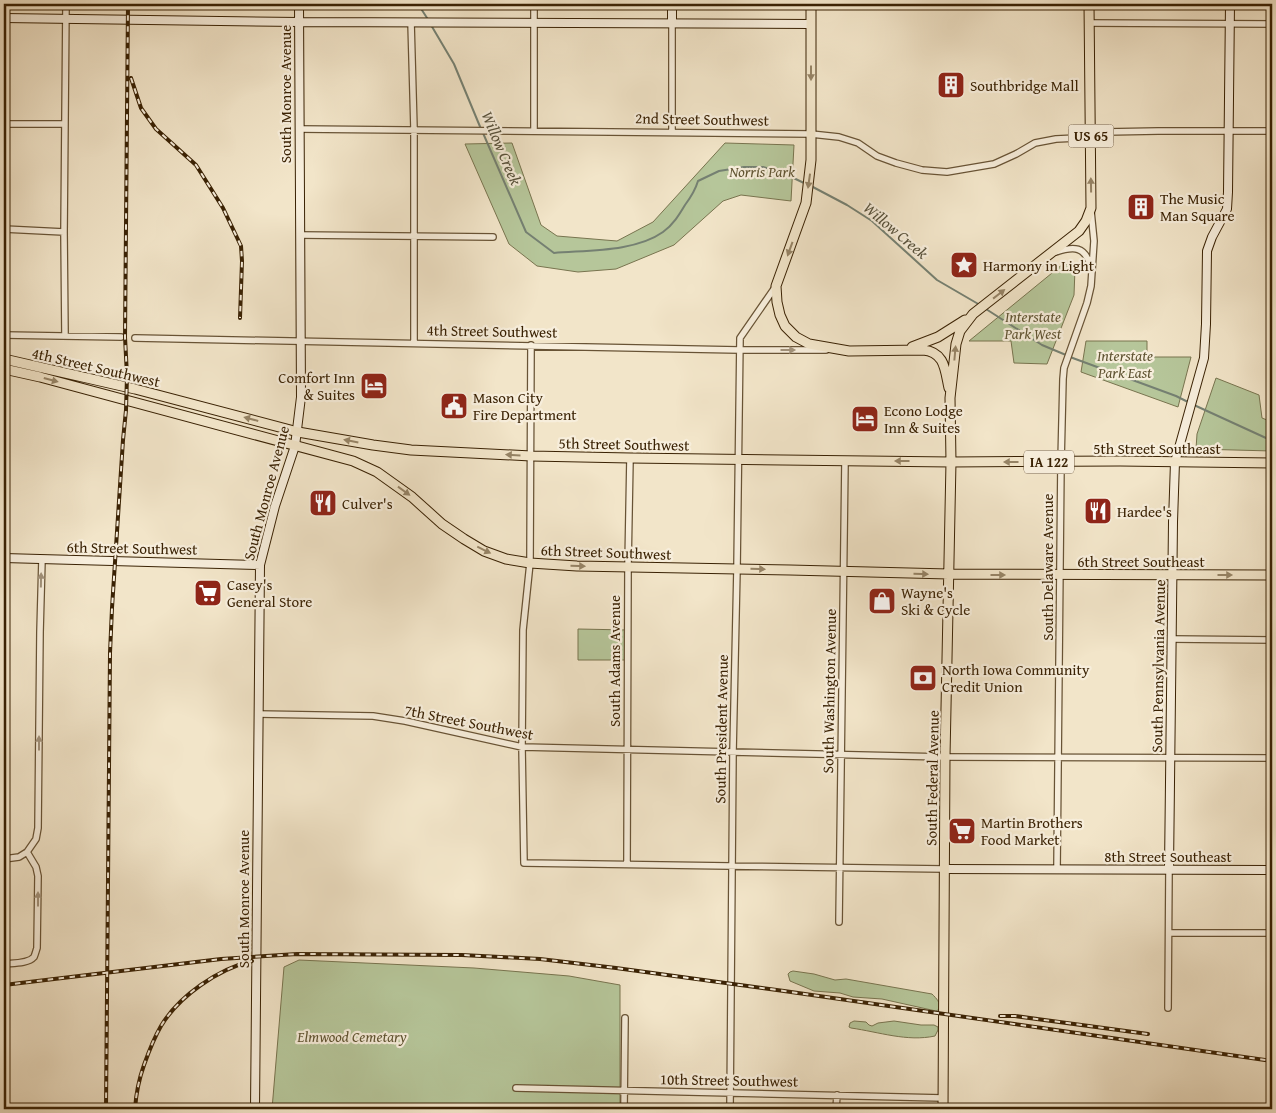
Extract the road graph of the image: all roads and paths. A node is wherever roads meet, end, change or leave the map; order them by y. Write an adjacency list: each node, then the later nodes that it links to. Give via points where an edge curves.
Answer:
1 (66, 4): 9 (street)
2 (299, 4): 10 (main road, South Monroe Avenue)
3 (534, 4): 12 (street)
4 (672, 4): 13 (main road)
5 (811, 4): 15 (main road, US 65)
6 (1089, 4): 14 (main road, South Delaware Avenue / US 65)
7 (1230, 4): 16 (main road, South Pennsylvania Avenue)
8 (4, 18): 9 (main road)
9 (66, 19): 10 (main road); 19 (street)
10 (299, 22): 11 (main road); 20 (main road, South Monroe Avenue)
11 (413, 22): 12 (main road); 21 (street)
12 (534, 23): 13 (main road); 22 (street)
13 (672, 23): 15 (main road); 23 (street)
14 (1089, 23): 16 (street); 27 (main road, South Delaware Avenue / US 65)
15 (811, 24): 26 (main road, US 65, one-way to 26)
16 (1230, 24): 17 (street); 24 (main road, South Pennsylvania Avenue)
17 (1272, 24)
18 (4, 124): 19 (street)
19 (65, 124): 30 (street)
20 (299, 129): 21 (street, 2nd Street Southwest); 31 (main road, South Monroe Avenue)
21 (414, 129): 22 (street, 2nd Street Southwest); 32 (street)
22 (534, 130): 23 (street, 2nd Street Southwest)
23 (672, 131): 26 (street, 2nd Street Southwest)
24 (1229, 131): 25 (street, 2nd Street Southwest); 27 (street, 2nd Street Southwest, via 1105,132); 59 (main road, South Pennsylvania Avenue, via 1227,209 1207,251 1204,358)
25 (1272, 131)
26 (811, 134): 27 (street, 2nd Street Southwest, via 858,143 877,156 896,163 948,172 994,164 1035,143); 36 (main road, US 65, one-way to 36, via 806,202)
27 (1091, 136): 28 (main road, South Delaware Avenue / US 65, one-way to 27)
28 (1091, 208): 34 (main road, South Delaware Avenue / US 65, via 1079,231); 35 (street, South Delaware Avenue)
29 (4, 230): 30 (street)
30 (64, 232): 39 (street)
31 (300, 235): 32 (street); 42 (main road, South Monroe Avenue)
32 (414, 236): 33 (street); 43 (street)
33 (493, 236)
34 (1053, 253): 35 (street, via 1074,248 1080,250); 37 (main road, South Federal Avenue / US 65, one-way to 34)
35 (1092, 269): 58 (street, South Delaware Avenue, via 1087,303 1064,368)
36 (776, 286): 45 (street, via 740,338); 47 (main road, US 65, via 780,315 785,326 796,336 810,344)
37 (973, 314): 46 (main road, via 938,337); 50 (main road, South Federal Avenue / US 65, one-way to 37, via 956,344 960,331)
38 (4, 336): 39 (street, 4th Street Southwest)
39 (65, 336): 40 (street, 4th Street Southwest)
40 (121, 337)
41 (135, 338): 42 (street, 4th Street Southwest)
42 (300, 340): 43 (street, 4th Street Southwest); 51 (main road, South Monroe Avenue)
43 (414, 343): 44 (street, 4th Street Southwest)
44 (531, 345): 45 (street, 4th Street Southwest); 53 (street)
45 (739, 350): 47 (street, 4th Street Southwest, one-way to 47); 55 (street, South President Avenue)
46 (900, 350): 47 (main road, US 65); 50 (main road, US 65, via 935,353 944,364)
47 (849, 351)
48 (4, 360): 51 (main road, 4th Street Southwest, one-way to 48, via 135,389)
49 (4, 369): 52 (main road, 4th Street Southwest, one-way to 52)
50 (950, 398): 57 (main road, South Federal Avenue / US 65)
51 (298, 432): 52 (main road, South Monroe Avenue); 53 (main road, 5th Street Southwest, one-way to 51, via 411,450)
52 (295, 446): 63 (main road, 6th Street Southwest, one-way to 63, via 353,461 377,472 442,524 484,551); 64 (main road, South Monroe Avenue)
53 (531, 456): 54 (main road, 5th Street Southwest); 63 (street)
54 (630, 458): 55 (main road, 5th Street Southwest); 65 (street, South Adams Avenue)
55 (738, 460): 56 (main road, 5th Street Southwest); 66 (street, South President Avenue)
56 (845, 461): 57 (main road, 5th Street Southwest, one-way to 56); 67 (street, South Washington Avenue)
57 (951, 462): 58 (main road, 5th Street Southeast / IA 122, one-way to 57); 68 (main road, South Federal Avenue)
58 (1061, 462): 59 (main road, 5th Street Southeast / IA 122); 69 (street, South Delaware Avenue)
59 (1175, 462): 60 (main road, 5th Street Southeast / IA 122); 70 (main road, South Pennsylvania Avenue)
60 (1272, 463)
61 (4, 558): 62 (main road, 6th Street Southwest)
62 (42, 559): 64 (main road, 6th Street Southwest); 83 (street, one-way to 62, via 36,839 38,828)
63 (530, 563): 65 (main road, 6th Street Southwest, one-way to 65); 75 (street, via 523,630)
64 (260, 565): 74 (main road, South Monroe Avenue)
65 (628, 566): 66 (main road, 6th Street Southwest); 76 (street, South Adams Avenue)
66 (737, 569): 67 (main road, 6th Street Southwest, one-way to 67); 77 (street, South President Avenue)
67 (844, 572): 68 (main road, 6th Street Southwest, one-way to 68); 78 (street, South Washington Avenue)
68 (949, 574): 69 (main road, 6th Street Southeast, one-way to 69); 79 (main road, South Federal Avenue)
69 (1060, 575): 70 (main road, 6th Street Southeast); 80 (street, South Delaware Avenue)
70 (1173, 575): 71 (main road, 6th Street Southeast, one-way to 71); 72 (main road, South Pennsylvania Avenue)
71 (1272, 575)
72 (1172, 639): 73 (street); 81 (main road, South Pennsylvania Avenue)
73 (1272, 640)
74 (258, 714): 75 (street, 7th Street Southwest, via 373,716); 103 (main road, South Monroe Avenue)
75 (522, 747): 76 (street, 7th Street Southwest); 85 (street, via 524,863)
76 (628, 750): 77 (street, 7th Street Southwest); 85 (street, South Adams Avenue)
77 (733, 752): 78 (street, 7th Street Southwest); 86 (street, South President Avenue)
78 (841, 755): 79 (street, 7th Street Southwest); 87 (street, South Washington Avenue)
79 (946, 757): 80 (street, 7th Street Southwest); 88 (main road, South Federal Avenue)
80 (1059, 757): 81 (street, 7th Street Southwest); 89 (street, South Delaware Avenue)
81 (1170, 758): 82 (street, 7th Street Southwest); 90 (main road, South Pennsylvania Avenue)
82 (1272, 758)
83 (27, 852): 84 (street); 95 (street, one-way to 83, via 32,959 37,948 38,876)
84 (4, 859)
85 (627, 864): 86 (street)
86 (732, 866): 87 (street); 100 (street, South President Avenue)
87 (840, 867): 88 (street); 92 (street, South Washington Avenue)
88 (944, 869): 89 (main road, 8th Street Southeast); 102 (main road, South Federal Avenue)
89 (1058, 869): 90 (main road, 8th Street Southeast)
90 (1169, 869): 91 (main road, 8th Street Southeast); 93 (street, South Pennsylvania Avenue)
91 (1272, 870)
92 (839, 922)
93 (1169, 933): 94 (street); 96 (street, South Pennsylvania Avenue)
94 (1272, 933)
95 (4, 964)
96 (1168, 1008)
97 (626, 1018): 99 (street)
98 (516, 1088): 99 (street, 10th Street Southwest)
99 (624, 1090): 100 (street, 10th Street Southwest); 104 (street)
100 (730, 1093): 101 (street, 10th Street Southwest); 105 (street, South President Avenue)
101 (836, 1096): 102 (street, 10th Street Southwest); 106 (street)
102 (942, 1098): 107 (main road, South Federal Avenue)
103 (255, 1109)
104 (624, 1109)
105 (730, 1109)
106 (836, 1109)
107 (943, 1109)

